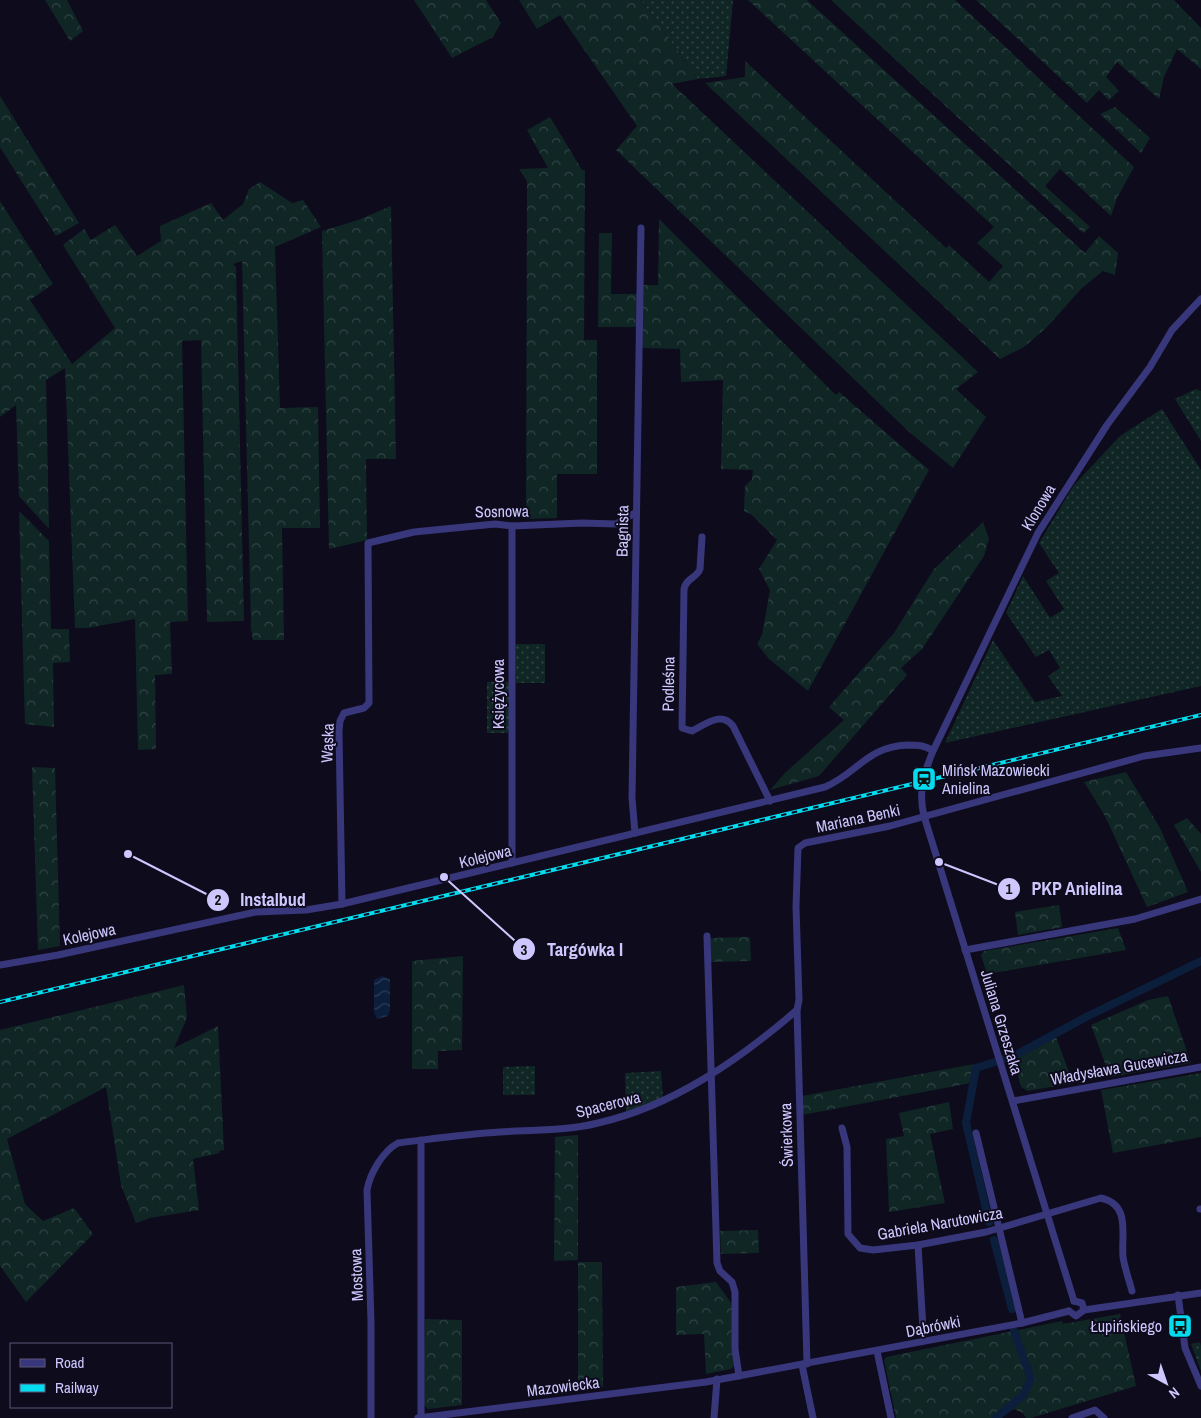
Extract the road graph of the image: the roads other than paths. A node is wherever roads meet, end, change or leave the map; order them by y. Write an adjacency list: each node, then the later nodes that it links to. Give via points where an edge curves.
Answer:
1 (641, 228): 3 (street, Bagnista)
2 (1201, 299): 8 (street, Klonowa, via 1172,330 1038,533)
3 (635, 513): 4 (street, Sosnowa, via 616,524); 11 (street, Bagnista, via 632,798)
4 (512, 526): 6 (street, Sosnowa, via 495,524 414,532); 12 (street, Księżycowa)
5 (702, 537): 9 (street, Podleśna, via 699,573 687,580 684,589 682,728 692,731 718,718 733,726)
6 (368, 543): 14 (street, Wąska, via 368,703 364,708 344,713 339,731)
7 (1201, 748): 10 (street, via 1144,756)
8 (933, 751): 9 (street, Kolejowa, via 926,746 912,745 881,750 834,783); 10 (street, Juliana Grzeszaka, via 922,780)
9 (770, 801): 11 (street, Kolejowa)
10 (924, 816): 15 (street, Mariana Benki, via 801,844 797,852); 17 (street, Juliana Grzeszaka)
11 (635, 833): 12 (street, Kolejowa)
12 (512, 863): 14 (street, Kolejowa)
13 (1201, 899): 17 (street, via 1135,919)
14 (342, 904): 18 (street, Kolejowa, via 306,910 256,912)
15 (796, 907): 19 (street, Świerkowa, via 799,1000)
16 (707, 936): 21 (street)
17 (965, 950): 22 (street, Juliana Grzeszaka)
18 (0, 965)
19 (796, 1010): 21 (street, Spacerowa); 39 (street, Świerkowa)
20 (1201, 1067): 22 (street, Władysława Gucewicza)
21 (711, 1075): 25 (street, Spacerowa, via 659,1104 596,1124); 40 (street, via 717,1263 720,1271 732,1282 735,1292 735,1349)
22 (1013, 1101): 27 (street, Juliana Grzeszaka)
23 (842, 1128): 29 (street, Gabriela Narutowicza, via 847,1147 847,1224 850,1238 863,1249)
24 (976, 1133): 28 (street)
25 (421, 1140): 26 (street, Spacerowa); 45 (street)
26 (398, 1143): 44 (street, Mostowa, via 385,1153 367,1190)
27 (1047, 1213): 28 (street, Gabriela Narutowicza); 30 (street, Gabriela Narutowicza, via 1095,1198 1115,1205 1122,1214 1123,1256); 33 (street, Juliana Grzeszaka)
28 (999, 1229): 29 (street, Gabriela Narutowicza); 36 (street)
29 (918, 1245): 37 (street)
30 (1132, 1291)
31 (1201, 1293): 32 (street)
32 (1178, 1295): 34 (street); 42 (street, via 1185,1348)
33 (1074, 1301): 34 (street, via 1082,1303); 35 (street)
34 (1084, 1310): 35 (street, via 1076,1316)
35 (1069, 1311): 36 (street, Dąbrówki)
36 (1022, 1323): 38 (street, Dąbrówki)
37 (923, 1329)
38 (877, 1351): 39 (street, Dąbrówki); 48 (street)
39 (805, 1364): 40 (street, Dąbrówki); 47 (street)
40 (739, 1376): 41 (street, Dąbrówki)
41 (714, 1380): 43 (street, Mazowiecka); 46 (street)
42 (1201, 1386)
43 (481, 1414): 45 (street, Mazowiecka)
44 (370, 1418)
45 (420, 1418)
46 (714, 1418)
47 (813, 1418)
48 (891, 1418)
49 (1072, 1418): 50 (street, via 1095,1410)
50 (1104, 1418)

